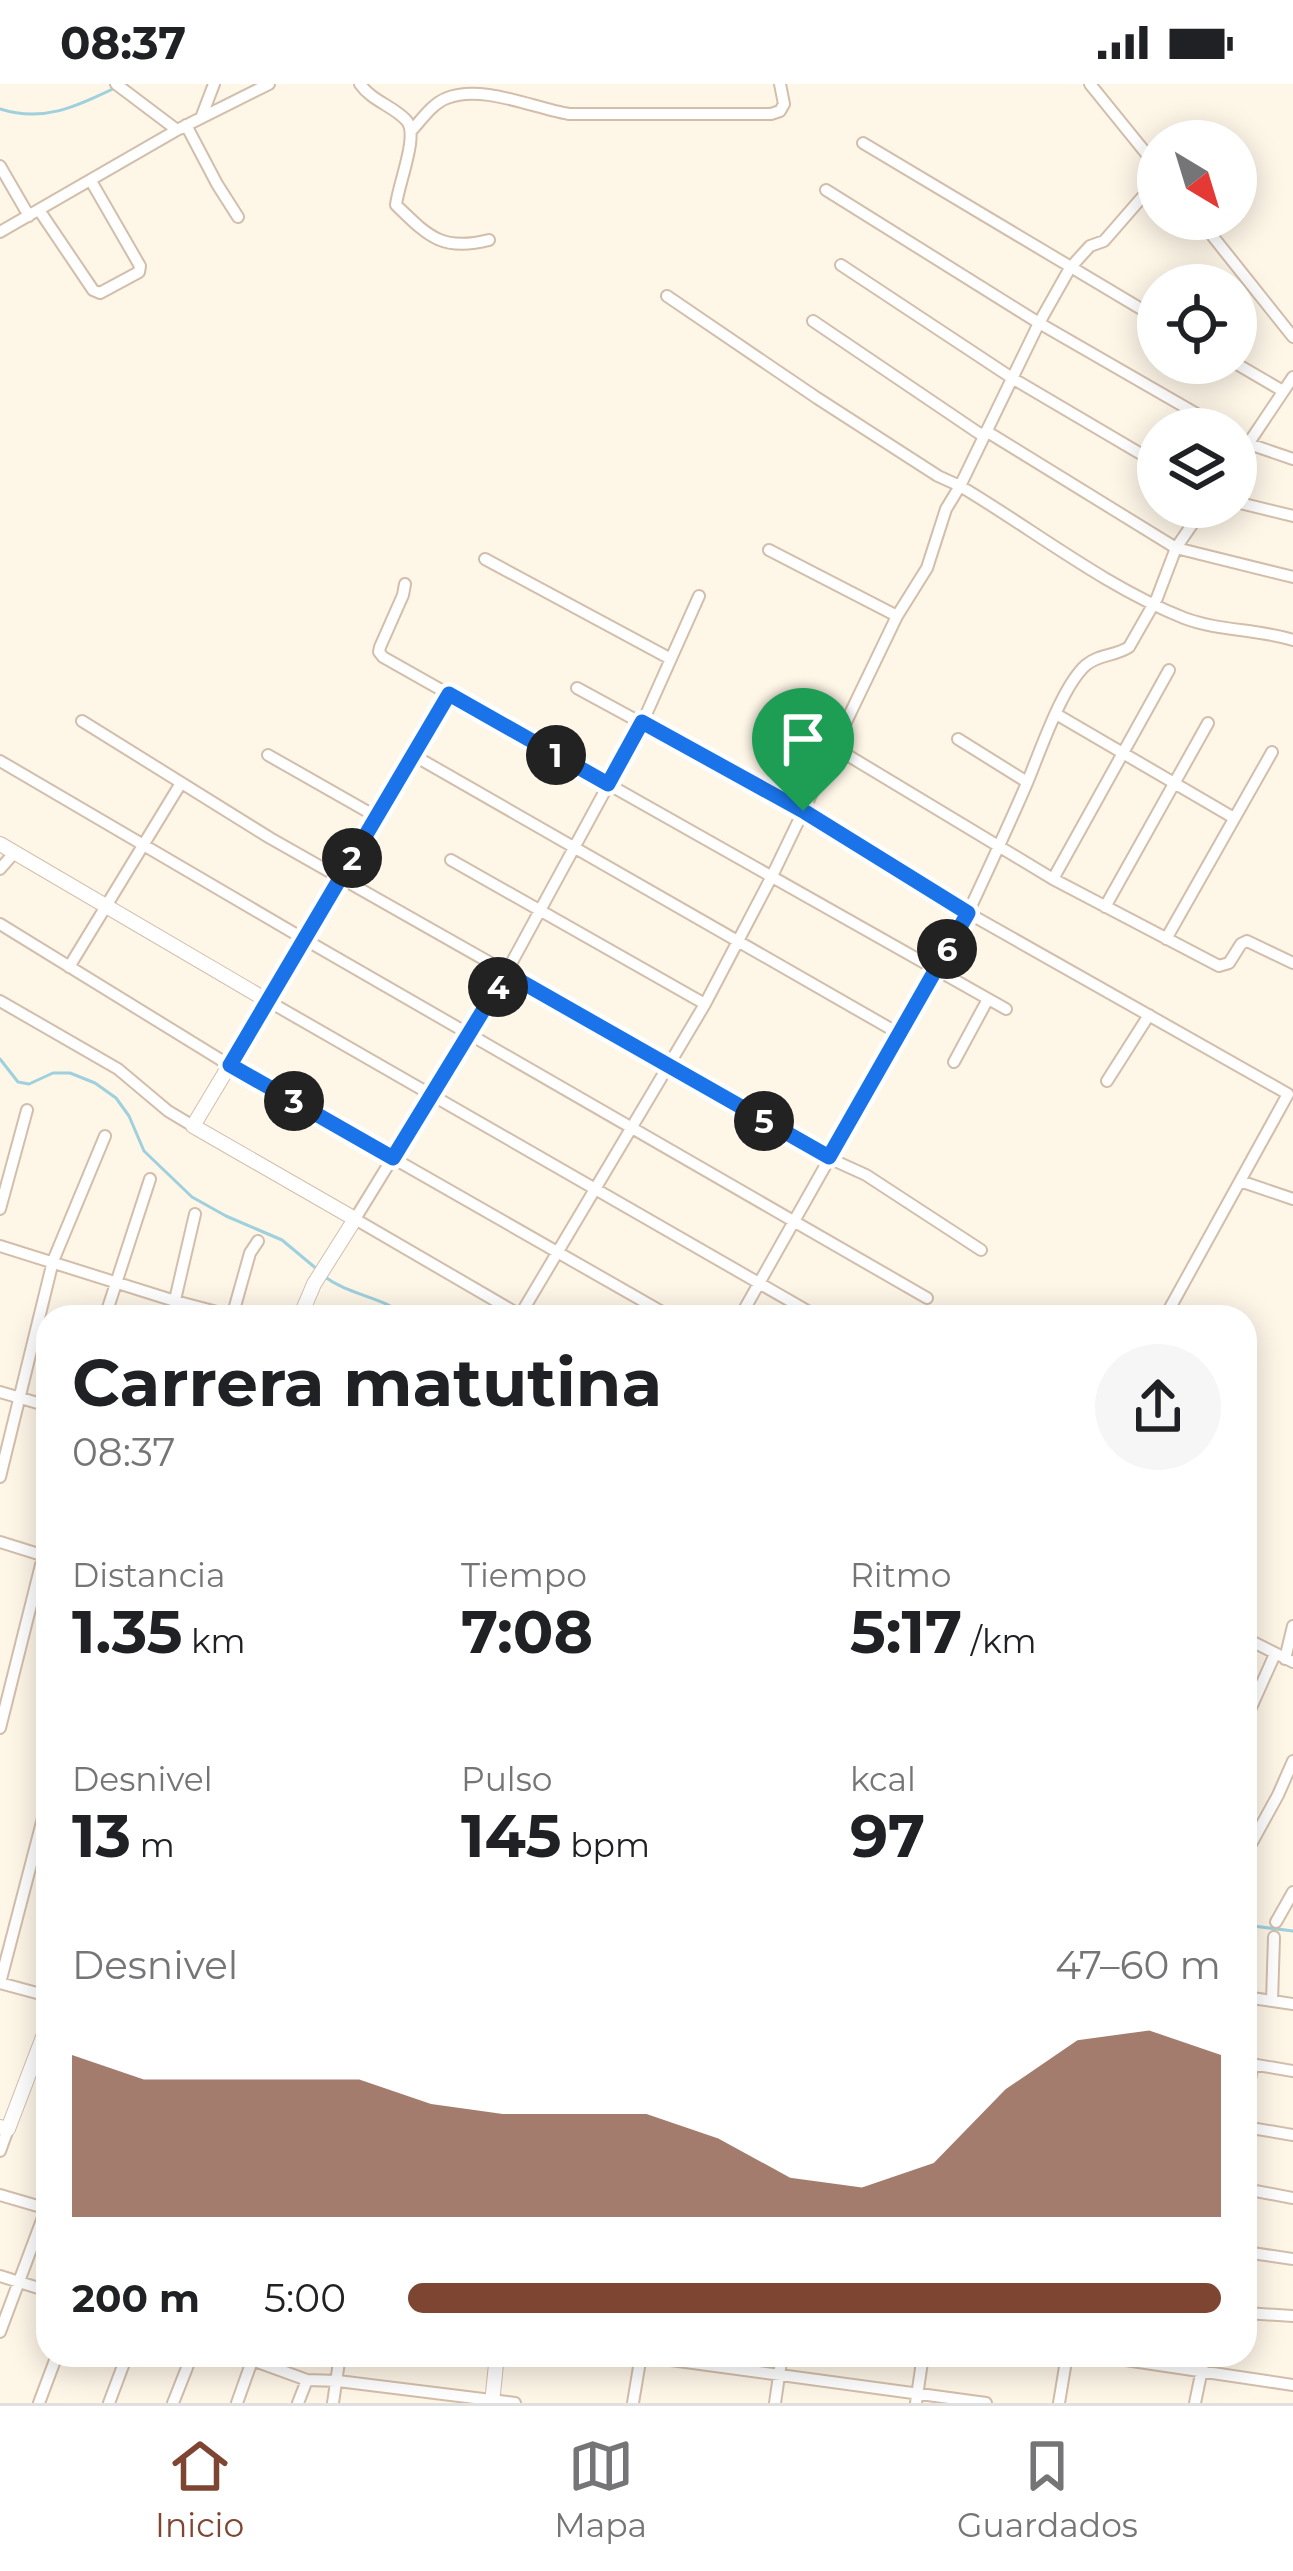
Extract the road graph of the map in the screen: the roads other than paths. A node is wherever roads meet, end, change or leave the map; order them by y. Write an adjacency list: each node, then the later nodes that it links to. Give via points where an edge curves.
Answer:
1 (116, 84): 8 (street)
2 (214, 84): 7 (street)
3 (269, 84): 7 (street)
4 (361, 84): 9 (street)
5 (780, 84): 9 (street, via 784,104 771,114 569,114 484,93 447,98)
6 (1090, 84): 10 (street)
7 (201, 118): 8 (street)
8 (182, 128): 13 (street); 17 (street)
9 (412, 130): 19 (street, via 396,205 437,241)
10 (1137, 142)
11 (863, 143): 22 (street)
12 (0, 166): 16 (street)
13 (91, 181): 16 (street); 16 (street, via 139,272 93,290)
14 (826, 190): 26 (street)
15 (1137, 203): 22 (street)
16 (34, 213): 18 (street)
17 (238, 217)
18 (0, 232)
19 (488, 240)
20 (1216, 240): 27 (street)
21 (841, 265): 30 (street)
22 (1070, 268): 24 (street); 26 (street)
23 (668, 296): 38 (street)
24 (1137, 307)
25 (813, 321): 34 (street)
26 (1039, 323): 30 (street); 32 (street)
27 (1293, 337)
28 (1257, 376): 31 (street)
29 (1293, 377): 31 (street)
30 (1012, 378): 34 (street); 36 (street)
31 (1283, 391): 33 (street)
32 (1187, 408)
33 (1257, 433)
34 (984, 434): 38 (street); 42 (street)
35 (1257, 446): 37 (street)
36 (1137, 452)
37 (1293, 459)
38 (960, 486): 48 (street); 49 (street, via 927,568)
39 (1257, 507): 40 (street)
40 (1293, 516)
41 (1190, 528): 42 (street)
42 (1176, 548): 45 (street); 48 (street)
43 (769, 550): 49 (street)
44 (485, 559): 51 (street)
45 (1293, 577)
46 (405, 584): 54 (street, via 379,652)
47 (700, 596): 51 (street)
48 (1152, 604): 50 (street, via 1190,620); 55 (street, via 1130,647 1088,664)
49 (897, 616): 60 (street)
50 (1293, 640)
51 (669, 658): 57 (street)
52 (1169, 670): 62 (street)
53 (577, 688): 57 (street)
54 (449, 694): 64 (street); 69 (street)
55 (1056, 714): 62 (street); 66 (street)
56 (82, 721): 67 (street)
57 (642, 722): 69 (street); 70 (street)
58 (1208, 723): 68 (street)
59 (958, 739): 66 (street)
60 (834, 747): 70 (street); 76 (street)
61 (1272, 752): 72 (street)
62 (1123, 753): 68 (street); 82 (street)
63 (268, 755): 71 (street)
64 (413, 755): 71 (street); 75 (street)
65 (0, 760): 74 (street)
66 (1028, 782): 76 (street)
67 (181, 783): 74 (street); 81 (street)
68 (1174, 783): 72 (street); 84 (street)
69 (608, 784): 75 (street); 80 (street)
70 (803, 811): 80 (street); 86 (street)
71 (376, 817): 81 (street)
72 (1234, 818): 88 (street)
73 (0, 844): 77 (street)
74 (144, 844): 83 (street); 89 (street)
75 (574, 847): 85 (street); 90 (street)
76 (1000, 847): 82 (street); 86 (street)
77 (14, 853): 79 (street); 83 (street)
78 (451, 860): 85 (street)
79 (0, 869)
80 (772, 876): 90 (street); 93 (street)
81 (340, 878): 89 (street); 94 (street)
82 (1053, 879): 84 (street)
83 (106, 906): 92 (street); 97 (street)
84 (1105, 907): 88 (street)
85 (540, 910): 94 (street); 98 (street)
86 (968, 913): 93 (street); 100 (street)
87 (0, 924): 92 (street)
88 (1166, 939): 91 (street, via 1220,966 1247,941)
89 (304, 940): 97 (street); 102 (street)
90 (738, 941): 98 (street); 101 (street)
91 (1293, 963)
92 (70, 967): 105 (street)
93 (936, 969): 95 (street); 101 (street)
94 (506, 973): 102 (street); 104 (street)
95 (988, 999): 99 (street); 103 (street)
96 (0, 1001): 110 (street, via 107,1062)
97 (268, 1001): 105 (street); 108 (street)
98 (705, 1004): 104 (street)
99 (1006, 1009)
100 (1149, 1015): 106 (street); 107 (street)
101 (898, 1033): 113 (street)
102 (469, 1034): 108 (street); 111 (street)
103 (954, 1062)
104 (668, 1064): 111 (street); 113 (street)
105 (230, 1065): 110 (street); 114 (street)
106 (1107, 1081)
107 (1290, 1094): 116 (street)
108 (431, 1096): 114 (street); 117 (street)
109 (27, 1110): 119 (street)
110 (193, 1126): 121 (street)
111 (632, 1127): 117 (street); 122 (street)
112 (105, 1136): 127 (street)
113 (829, 1157): 122 (street); 125 (street)
114 (393, 1158): 121 (street); 126 (street)
115 (150, 1179): 128 (street)
116 (1240, 1181): 118 (street); 143 (street)
117 (595, 1190): 126 (street); 129 (street)
118 (1293, 1198)
119 (0, 1209)
120 (195, 1214): 131 (street)
121 (355, 1219): 137 (street); 138 (street)
122 (796, 1222): 129 (street); 130 (street)
123 (257, 1241): 136 (street)
124 (0, 1246): 127 (street)
125 (981, 1250)
126 (558, 1252): 139 (street); 140 (street)
127 (53, 1262): 128 (street); 132 (street)
128 (115, 1283): 131 (street); 133 (street)
129 (759, 1285): 141 (street); 142 (street)
130 (927, 1298)
131 (175, 1301): 134 (street); 135 (street)
132 (42, 1305)
133 (109, 1305)
134 (174, 1305)
135 (190, 1305)
136 (237, 1305)
137 (306, 1305)
138 (501, 1305)
139 (527, 1305)
140 (650, 1305)
141 (747, 1305)
142 (796, 1305)
143 (1173, 1305)
144 (36, 1330): 146 (street)
145 (0, 1392): 146 (street)
146 (19, 1398): 147 (street); 148 (street)
147 (36, 1403)
148 (0, 1477)
149 (0, 1542): 150 (street)
150 (36, 1553)
151 (36, 1586): 155 (street)
152 (1293, 1626): 154 (street)
153 (1257, 1644): 154 (street)
154 (1284, 1659): 156 (street)
155 (4, 1691): 157 (street)
156 (1257, 1702)
157 (0, 1728)
158 (1293, 1761): 159 (street)
159 (1257, 1834)
160 (36, 1869): 164 (street)
161 (1293, 1892): 162 (street)
162 (1276, 1922)
163 (1274, 1937): 167 (street)
164 (0, 1983): 165 (street)
165 (36, 1993)
166 (1257, 1999): 167 (street)
167 (1271, 2001): 168 (street)
168 (1293, 2005)
169 (36, 2052): 172 (street)
170 (1257, 2065): 171 (street)
171 (1293, 2071)
172 (4, 2128): 175 (street)
173 (1257, 2129): 174 (street)
174 (1293, 2135)
175 (0, 2151)
176 (1257, 2191): 178 (street)
177 (0, 2195): 179 (street)
178 (1293, 2198)
179 (36, 2204)
180 (36, 2238): 184 (street)
181 (1257, 2254): 182 (street)
182 (1293, 2259)
183 (0, 2276): 184 (street)
184 (19, 2282): 185 (street); 188 (street)
185 (36, 2287)
186 (1257, 2314): 187 (street)
187 (1293, 2316)
188 (0, 2332)
189 (52, 2367): 210 (street)
190 (122, 2367): 211 (street)
191 (187, 2367): 212 (street)
192 (250, 2367): 213 (street)
193 (277, 2367): 205 (street)
194 (339, 2367): 206 (street)
195 (496, 2367): 209 (street)
196 (638, 2367): 217 (street)
197 (727, 2367): 204 (street)
198 (779, 2367): 204 (street)
199 (921, 2367): 208 (street)
200 (1064, 2367): 220 (street)
201 (1170, 2367): 203 (street)
202 (1203, 2367): 203 (street)
203 (1202, 2372): 207 (street); 221 (street)
204 (778, 2374): 208 (street); 218 (street)
205 (308, 2380): 206 (street); 214 (street)
206 (338, 2380): 209 (street); 215 (street)
207 (1293, 2386)
208 (916, 2398): 219 (street)
209 (492, 2402): 216 (street)
210 (39, 2403)
211 (109, 2403)
212 (173, 2403)
213 (237, 2403)
214 (298, 2403)
215 (333, 2403)
216 (514, 2403)
217 (633, 2403)
218 (775, 2403)
219 (986, 2403)
220 (1059, 2403)
221 (1195, 2403)

